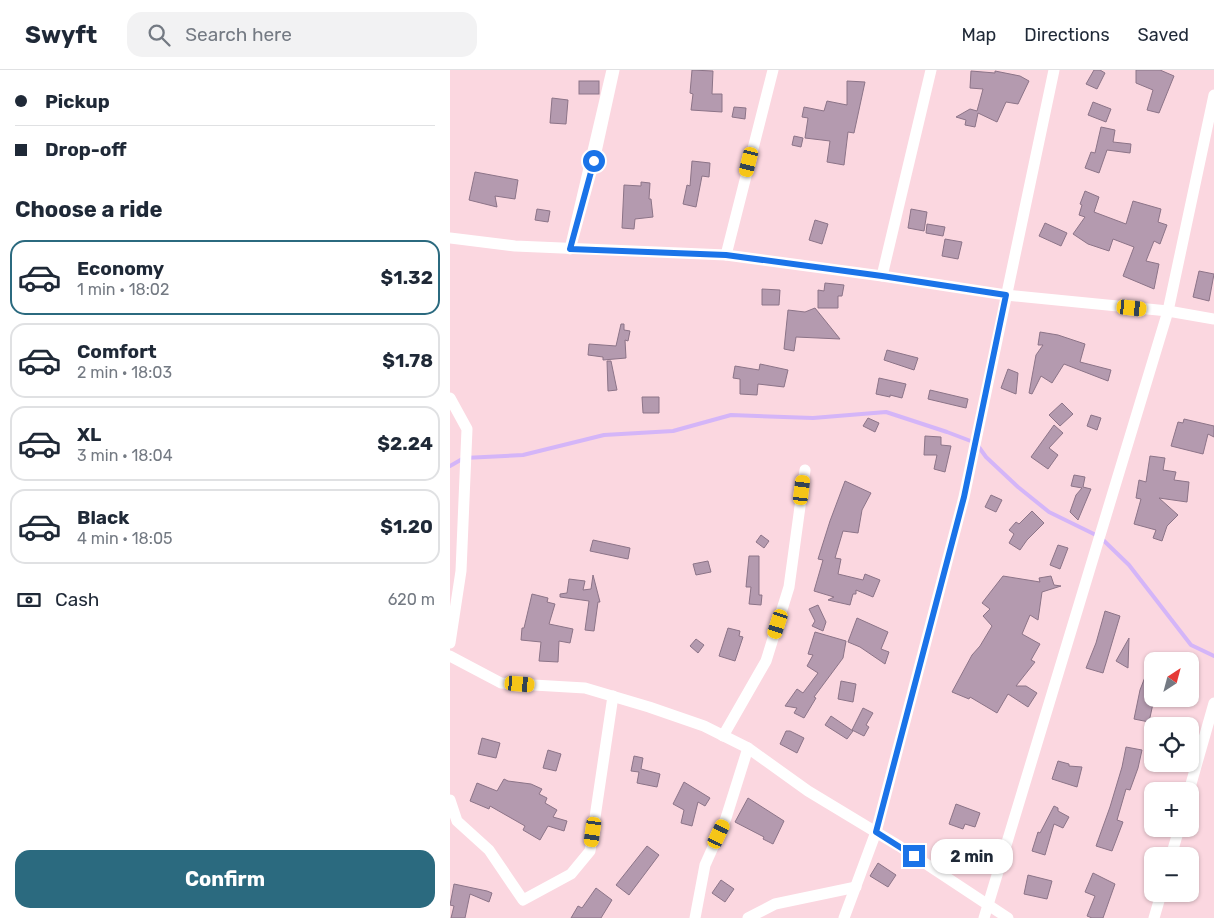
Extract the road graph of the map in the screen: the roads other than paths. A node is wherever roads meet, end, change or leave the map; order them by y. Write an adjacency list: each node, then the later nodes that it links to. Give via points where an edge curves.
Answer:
1 (613, 70): 7 (street, via 594,161)
2 (773, 70): 8 (street)
3 (931, 70): 9 (street)
4 (1054, 70): 10 (street)
5 (1214, 95): 11 (street)
6 (450, 238): 7 (street)
7 (570, 249): 8 (street)
8 (726, 255): 9 (street)
9 (882, 276): 10 (street)
10 (1006, 295): 11 (street); 23 (street, via 964,497)
11 (1168, 311): 12 (street); 26 (street)
12 (1214, 320)
13 (450, 398): 15 (street, via 467,430 461,571)
14 (805, 470): 19 (street, via 790,586 766,661)
15 (450, 643)
16 (450, 656): 17 (street, via 501,683 585,688)
17 (613, 696): 19 (street, via 704,726); 22 (street, via 590,851 571,874 523,900 489,850 457,822)
18 (1214, 704): 21 (street)
19 (723, 736): 20 (street)
20 (748, 748): 23 (street, via 808,791); 27 (street, via 726,818 705,865)
21 (1192, 782)
22 (450, 800)
23 (876, 832): 24 (street); 26 (street)
24 (856, 886): 28 (street, via 774,904); 29 (street)
25 (1159, 902): 32 (street)
26 (988, 906): 30 (street); 31 (street)
27 (695, 918)
28 (748, 918)
29 (844, 918)
30 (984, 918)
31 (1008, 918)
32 (1154, 918)

